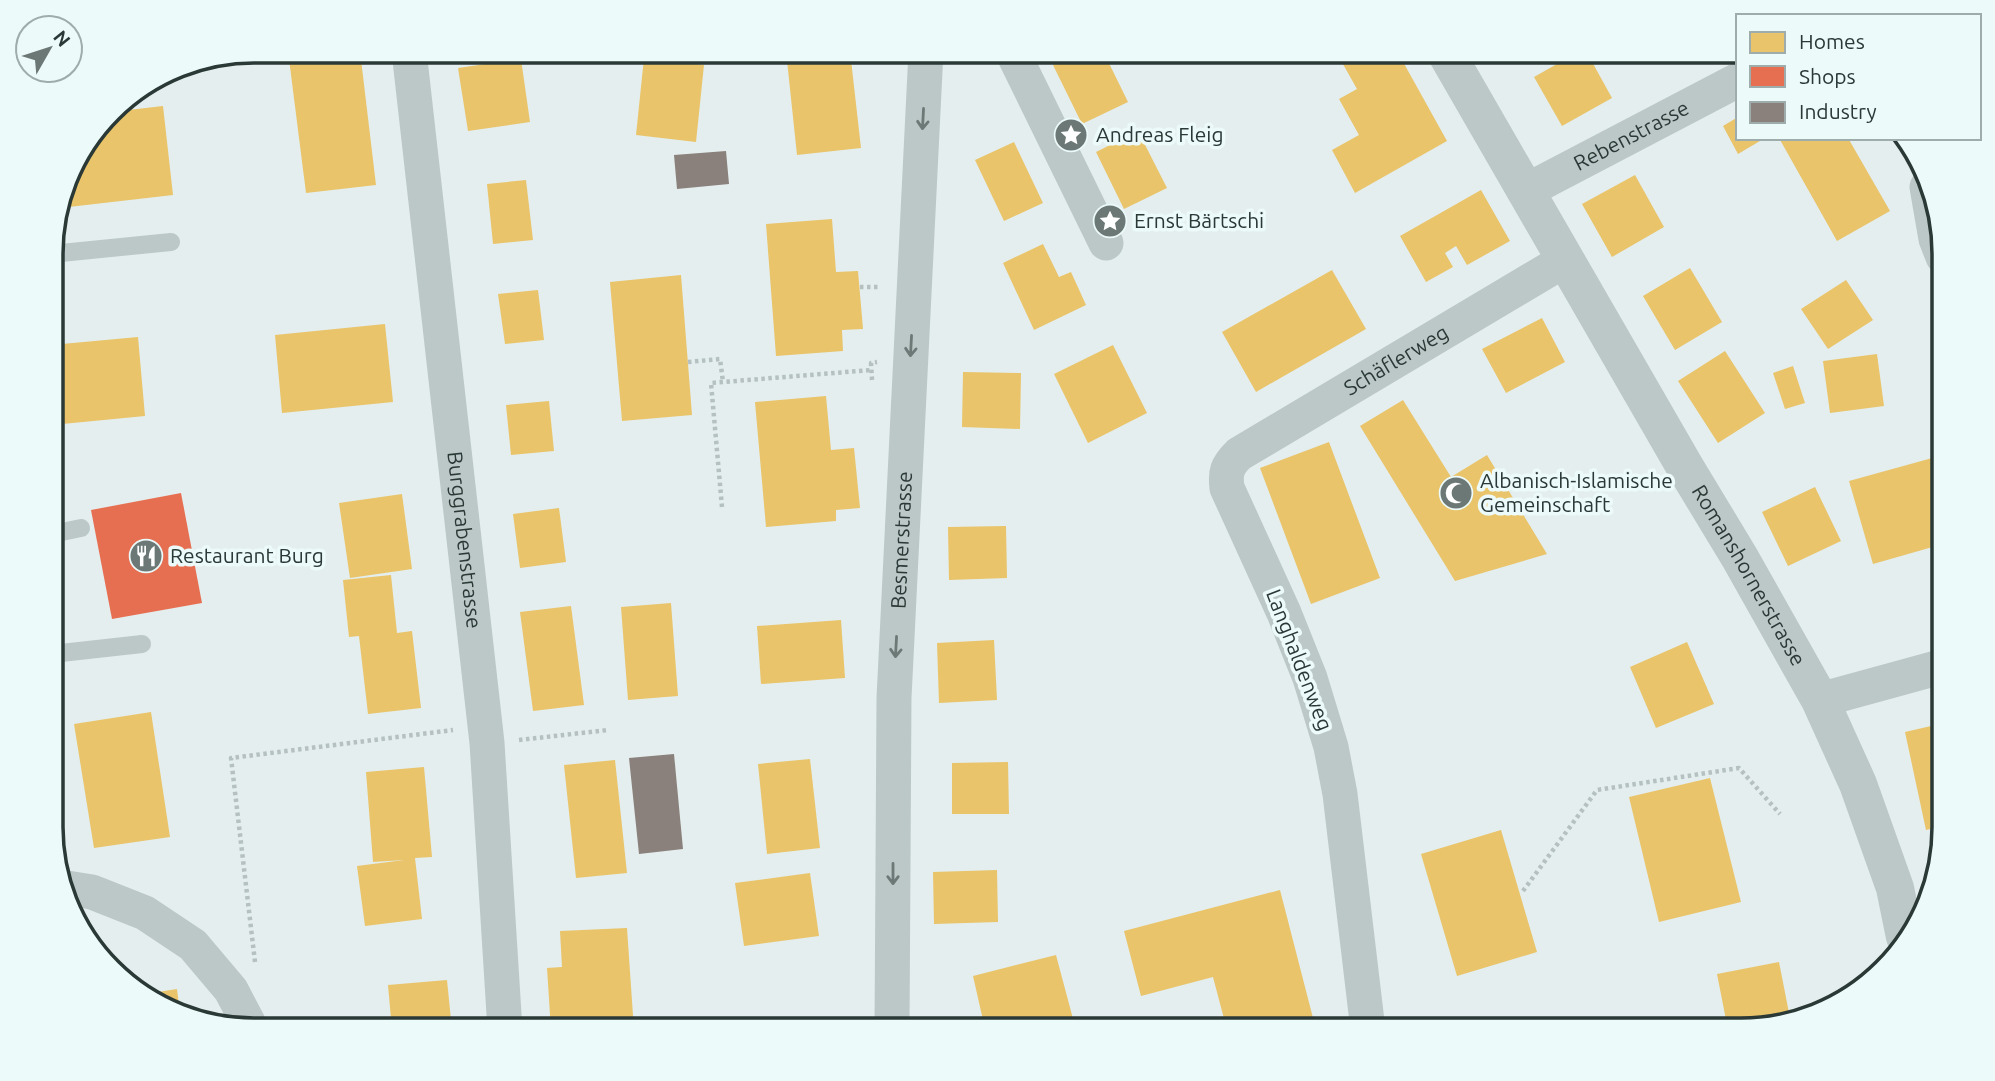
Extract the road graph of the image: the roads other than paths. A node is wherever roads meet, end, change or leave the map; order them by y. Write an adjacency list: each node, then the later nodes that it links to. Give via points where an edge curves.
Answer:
1 (410, 63): 21 (street, Burggrabenstrasse, via 486,735)
2 (925, 63): 22 (street, Besmerstrasse, one-way to 22, via 894,698)
3 (1018, 63): 8 (street)
4 (1452, 63): 6 (street, Romanshornerstrasse)
5 (1736, 80): 6 (street, Rebenstrasse)
6 (1526, 191): 10 (street, Romanshornerstrasse)
7 (171, 242): 9 (lane)
8 (1106, 243)
9 (63, 253)
10 (1565, 260): 11 (street, Schäflerweg); 17 (street, Romanshornerstrasse)
11 (1228, 464): 23 (street, Langhaldenweg, via 1227,488 1284,613 1331,747)
12 (81, 528): 13 (lane)
13 (63, 532)
14 (142, 644): 15 (lane)
15 (63, 653)
16 (1932, 669): 17 (street)
17 (1820, 700): 19 (street, Romanshornerstrasse, via 1858,784 1895,888)
18 (74, 889): 20 (street, via 145,913 193,945 231,990)
19 (1903, 927)
20 (246, 1018)
21 (504, 1018)
22 (892, 1018)
23 (1367, 1018)

